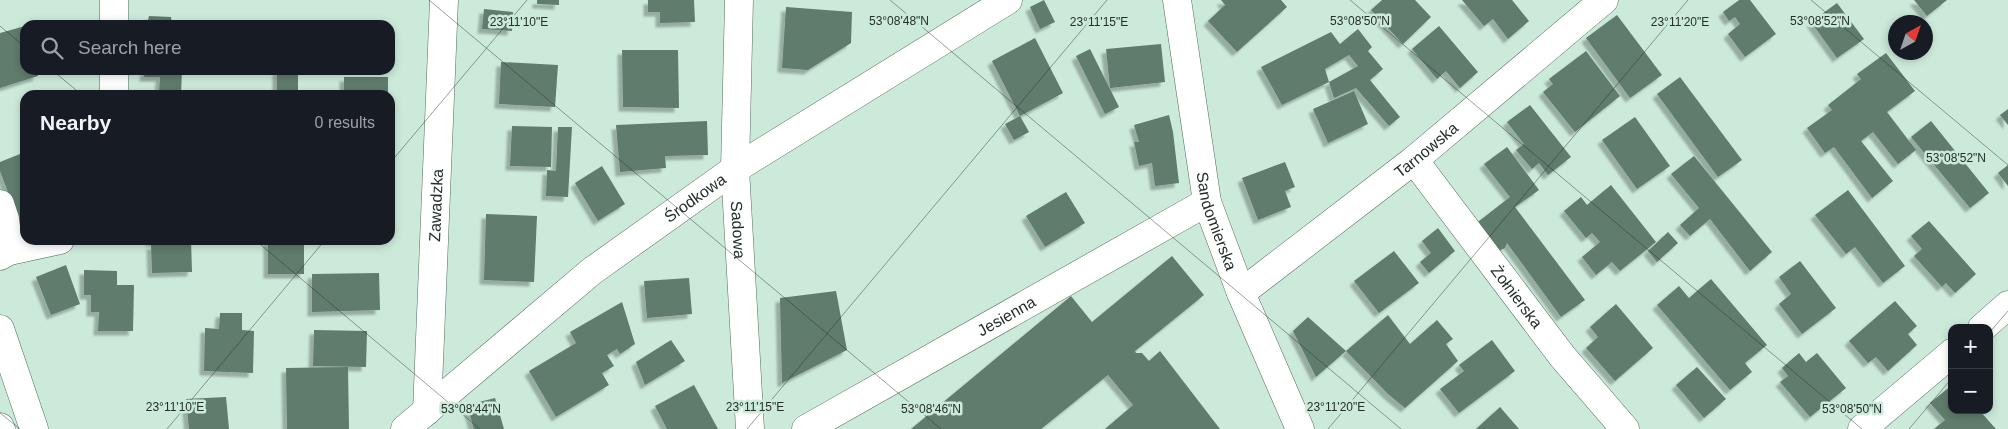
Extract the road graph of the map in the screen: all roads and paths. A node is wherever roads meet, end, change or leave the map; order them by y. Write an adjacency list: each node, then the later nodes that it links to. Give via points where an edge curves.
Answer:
1 (114, 0): 7 (main road)
2 (444, 0): 21 (main road, Zawadzka)
3 (739, 0): 11 (main road, Sadowa)
4 (1008, 0): 11 (main road, Środkowa)
5 (1177, 0): 12 (main road, Sandomierska)
6 (1604, 0): 10 (main road, Tarnowska)
7 (114, 20)
8 (114, 75): 9 (main road)
9 (114, 90)
10 (1414, 160): 16 (main road, Tarnowska); 27 (main road, Żołnierska, via 1562,356)
11 (735, 169): 21 (main road, Środkowa, via 592,271); 24 (main road, Sadowa)
12 (1207, 202): 16 (main road, Sandomierska); 25 (main road, Jesienna)
13 (0, 204): 15 (main road, via 5,219)
14 (40, 245): 15 (main road)
15 (5, 254)
16 (1241, 293): 26 (main road, Sandomierska)
17 (2008, 305): 18 (main road)
18 (1987, 324)
19 (0, 329): 22 (main road)
20 (1948, 356): 28 (main road)
21 (427, 411): 23 (main road, Środkowa)
22 (34, 429)
23 (405, 429)
24 (750, 429)
25 (806, 429)
26 (1300, 429)
27 (1625, 429)
28 (1862, 429)

